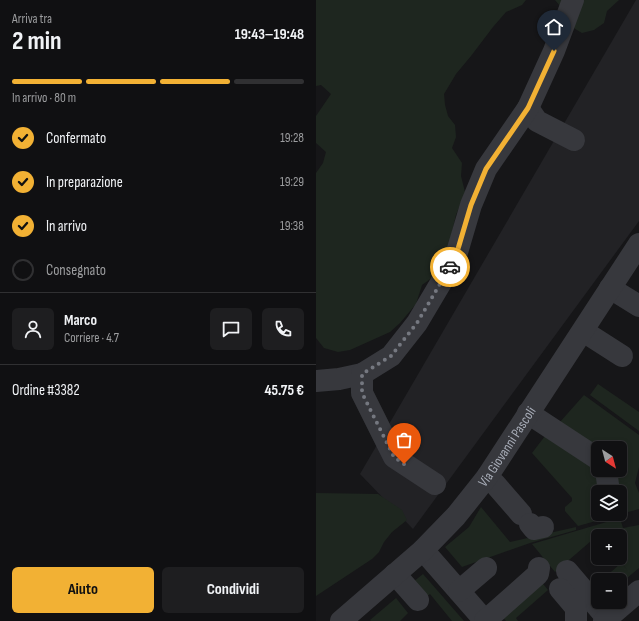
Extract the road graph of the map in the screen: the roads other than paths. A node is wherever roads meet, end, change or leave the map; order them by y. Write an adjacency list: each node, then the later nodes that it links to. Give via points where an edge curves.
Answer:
1 (573, 0): 2 (street)
2 (528, 108): 3 (street, via 537,121); 9 (street, via 486,169 471,205 455,259 417,323 391,356)
3 (574, 140)
4 (639, 244): 5 (street, Via Giovanni Pascoli)
5 (610, 288): 6 (street); 7 (street, Via Giovanni Pascoli)
6 (639, 306)
7 (583, 330): 8 (street); 11 (street, Via Giovanni Pascoli)
8 (622, 356)
9 (362, 374): 10 (street); 14 (street, via 362,393 394,457)
10 (316, 381)
11 (528, 414): 12 (street); 13 (street, Via Giovanni Pascoli)
12 (591, 454)
13 (487, 477): 15 (street); 16 (street, Via Giovanni Pascoli, via 456,516)
14 (435, 484)
15 (531, 522)
16 (423, 550): 19 (street, Via Giovanni Pascoli); 20 (street)
17 (486, 568): 20 (street)
18 (539, 568): 24 (street, via 538,574)
19 (395, 574): 22 (street); 23 (street, Via Giovanni Pascoli)
20 (459, 591): 24 (street)
21 (639, 591): 25 (street)
22 (418, 600)
23 (347, 619)
24 (482, 620)
25 (606, 620): 26 (street, via 564,580 576,608)
26 (576, 621)

